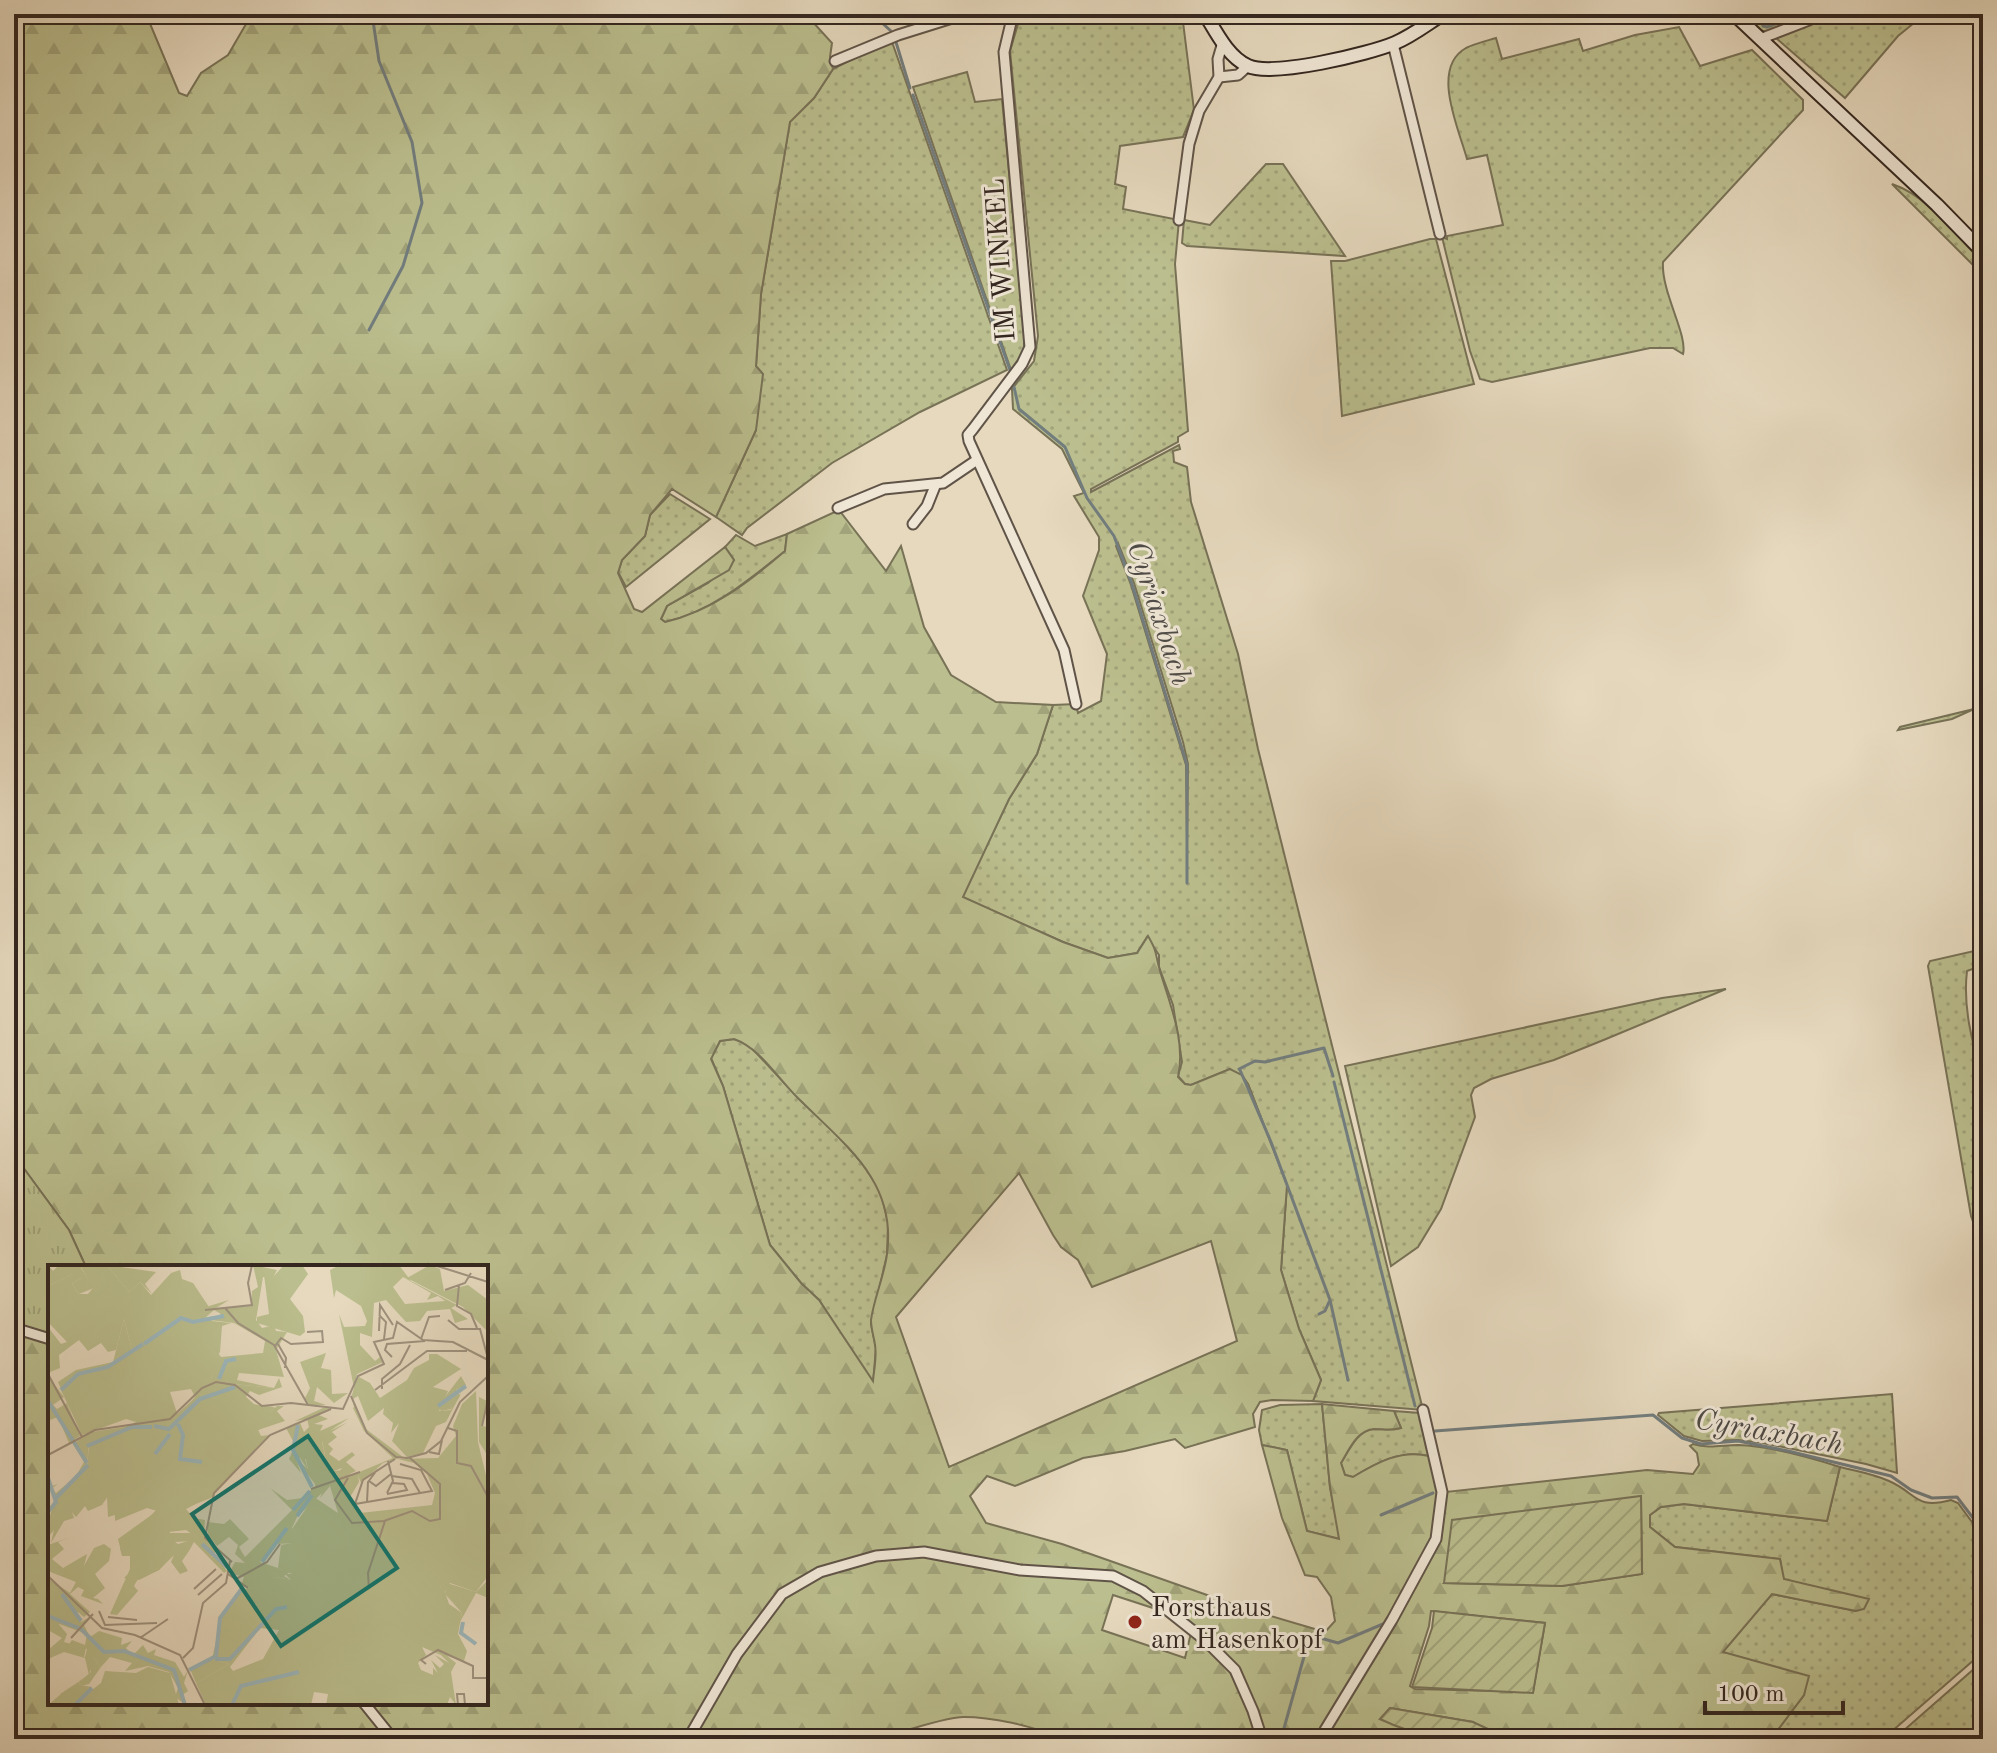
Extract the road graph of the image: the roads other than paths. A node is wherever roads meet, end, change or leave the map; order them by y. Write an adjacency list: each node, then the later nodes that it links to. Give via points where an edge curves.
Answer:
1 (965, 14): 10 (street)
2 (1013, 14): 16 (street, IM WINKEL, via 1004,52 1030,347 968,435)
3 (1205, 14): 8 (street)
4 (1443, 14): 9 (street)
5 (1734, 14): 7 (street)
6 (1814, 14): 7 (street)
7 (1760, 39): 15 (street)
8 (1223, 42): 11 (street); 12 (street)
9 (1393, 44): 11 (street, via 1283,68); 14 (street)
10 (835, 61)
11 (1248, 66): 12 (street, via 1238,75)
12 (1219, 77): 13 (street, via 1199,111 1189,144)
13 (1179, 220)
14 (1440, 234)
15 (1983, 252)
16 (977, 460): 17 (street); 20 (street, IM WINKEL, via 1064,650)
17 (935, 486): 18 (street, via 884,489); 19 (street)
18 (838, 508)
19 (913, 524)
20 (1076, 704)
21 (14, 1328): 22 (street)
22 (48, 1338)
23 (1423, 1410): 28 (street, via 1442,1492 1436,1539)
24 (366, 1705): 25 (street)
25 (393, 1739)
26 (688, 1739): 27 (street, via 737,1654 782,1594 820,1572 876,1556 924,1552 1020,1570 1113,1576 1143,1591 1235,1670)
27 (1262, 1739)
28 (1323, 1739)

